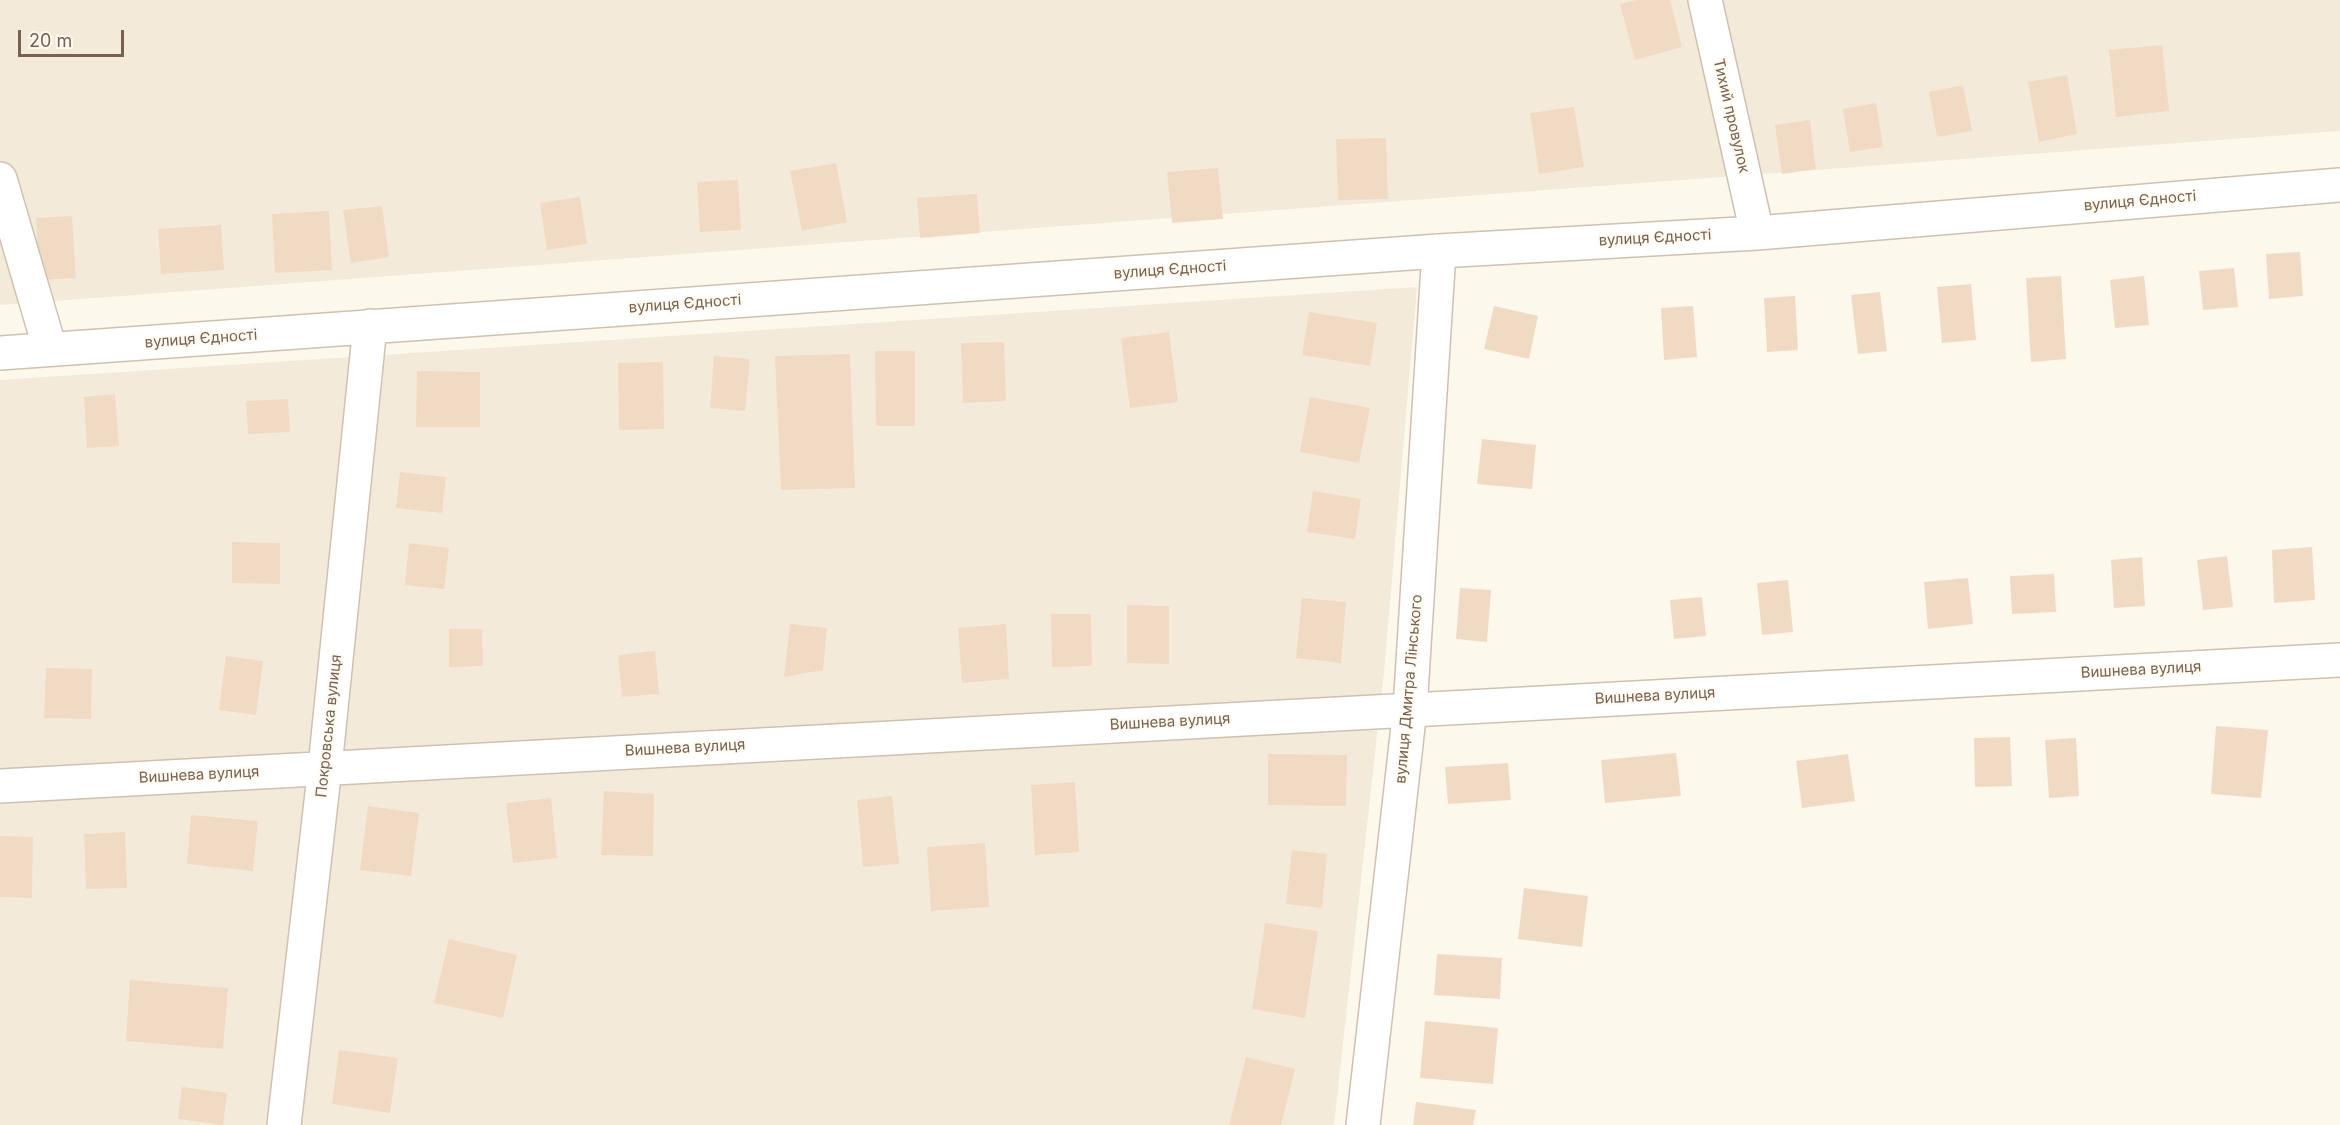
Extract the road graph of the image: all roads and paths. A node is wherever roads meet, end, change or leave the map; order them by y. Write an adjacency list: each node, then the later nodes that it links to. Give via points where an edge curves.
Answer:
1 (1705, 0): 4 (street, Тихий провулок)
2 (0, 179): 7 (street)
3 (2340, 185): 4 (street, вулиця Єдності)
4 (1757, 233): 5 (street, вулиця Єдності)
5 (1439, 251): 6 (street, вулиця Єдності); 10 (street, вулиця Дмитра Лінського)
6 (370, 326): 7 (street, вулиця Єдності); 11 (street, Покровська вулиця)
7 (50, 350): 8 (street, вулиця Єдності)
8 (0, 353)
9 (2340, 660): 10 (street, Вишнева вулиця)
10 (1410, 709): 11 (street, Вишнева вулиця); 14 (street, вулиця Дмитра Лінського)
11 (325, 767): 12 (street, Вишнева вулиця); 13 (street, Покровська вулиця)
12 (0, 786)
13 (284, 1125)
14 (1363, 1125)

